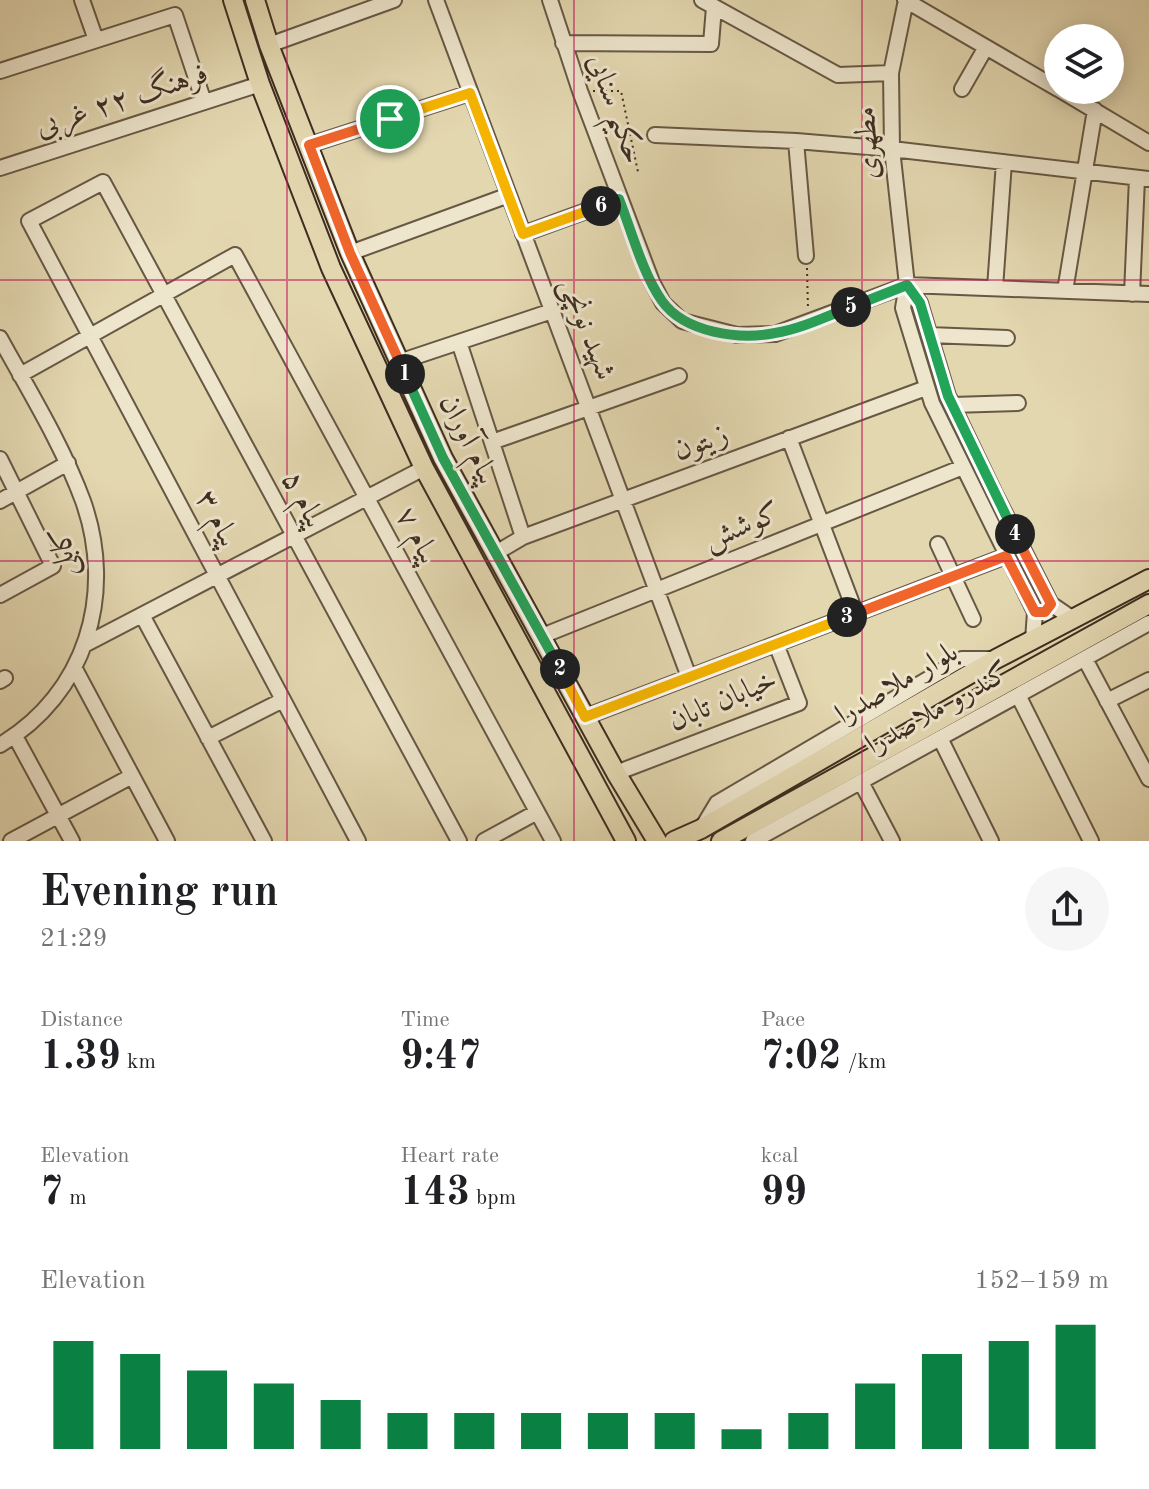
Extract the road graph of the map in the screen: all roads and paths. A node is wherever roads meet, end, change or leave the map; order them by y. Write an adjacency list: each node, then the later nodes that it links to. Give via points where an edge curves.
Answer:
1 (82, 0): 10 (street)
2 (233, 0): 17 (main road, پیام آوران)
3 (255, 0): 12 (main road, پیام آوران)
4 (394, 0): 12 (street)
5 (436, 0): 20 (street, شهید نونچی)
6 (550, 0): 11 (street, حکیم سنایی)
7 (906, 0): 13 (street); 15 (street, مطهری)
8 (708, 3): 11 (street, via 711,44); 15 (street, via 838,75)
9 (173, 7): 10 (street); 21 (street)
10 (96, 40): 14 (street)
11 (563, 43): 19 (street, حکیم سنایی)
12 (269, 45): 27 (main road, پیام آوران)
13 (986, 47): 16 (street); 18 (street)
14 (0, 71)
15 (891, 73): 28 (street, مطهری)
16 (1044, 80)
17 (260, 84): 21 (street, فرهنگ ۲۲ غربی); 37 (main road, پیام آوران)
18 (962, 89)
19 (580, 91): 31 (path, via 621,91); 35 (street, حکیم سنایی)
20 (470, 93): 27 (street); 34 (street, شهید نونچی)
21 (204, 102): 30 (street, فرهنگ ۲۲ غربی)
22 (1085, 104): 23 (street)
23 (1095, 110): 26 (street); 32 (street)
24 (655, 135): 25 (street)
25 (796, 141): 28 (street); 41 (street)
26 (1149, 143)
27 (309, 145): 36 (main road, پیام آوران)
28 (892, 149): 29 (street); 42 (street, مطهری)
29 (1004, 162): 32 (street); 43 (street)
30 (0, 168)
31 (638, 172)
32 (1083, 172): 33 (street); 44 (street)
33 (1143, 179): 45 (street)
34 (509, 195): 39 (street, شهید نونچی); 40 (street)
35 (619, 199): 39 (street); 49 (street, حکیم سنایی, via 652,282 663,303 682,321 737,335 775,334)
36 (331, 203): 37 (main road); 40 (main road, پیام آوران)
37 (310, 211): 67 (main road, پیام آوران)
38 (29, 221): 47 (street, پیام ۵, via 103,182); 51 (street, پیام ۳)
39 (523, 234): 48 (street, شهید نونچی)
40 (350, 253): 55 (main road, پیام آوران)
41 (806, 256): 49 (path)
42 (907, 285): 43 (street); 49 (street, حکیم سنایی); 50 (street, مطهری, via 920,303); 58 (street, مطهری, via 903,308)
43 (995, 288): 44 (street)
44 (1065, 291): 45 (street)
45 (1132, 294): 46 (street)
46 (1149, 294)
47 (164, 295): 51 (street); 69 (street, پیام ۷, via 235,255); 73 (street, پیام ۵)
48 (552, 311): 54 (street); 61 (street, شهید نونچی)
49 (809, 323)
50 (929, 335): 53 (street); 60 (street, مطهری)
51 (91, 336): 56 (street); 78 (street, پیام ۳)
52 (0, 338): 56 (street, کابلی)
53 (1007, 338)
54 (459, 342): 55 (street); 63 (street)
55 (399, 362): 76 (main road, پیام آوران, via 443,458)
56 (20, 375): 65 (street, کابلی)
57 (679, 376): 61 (street)
58 (926, 388): 62 (street, زیتون); 66 (street, مطهری)
59 (1018, 403): 60 (street)
60 (952, 405): 83 (street, مطهری)
61 (589, 409): 63 (street); 70 (street, شهید نونچی)
62 (789, 438): 70 (street, زیتون); 72 (street)
63 (492, 442): 74 (street)
64 (0, 459): 68 (street)
65 (68, 463): 68 (street); 93 (street, کابلی, via 95,555 93,615)
66 (963, 467): 72 (street, کوشش); 77 (street, مطهری)
67 (424, 468): 69 (street); 114 (main road, پیام آوران)
68 (17, 491): 71 (street); 82 (street, via 53,566)
69 (366, 498): 73 (street); 111 (street, پیام ۷)
70 (623, 500): 74 (street, زیتون); 81 (street, شهید نونچی)
71 (0, 501)
72 (822, 524): 81 (street, کوشش); 86 (street)
73 (293, 536): 78 (street); 121 (street, پیام ۵)
74 (523, 537): 76 (street, زیتون)
75 (938, 544): 79 (street)
76 (496, 553): 91 (main road, پیام آوران)
77 (1006, 556): 79 (street); 85 (street, مطهری)
78 (217, 576): 87 (street); 100 (street, پیام ۳)
79 (953, 577): 86 (street); 88 (street)
80 (1149, 579): 89 (main road, بلوار ملاصدرا)
81 (657, 590): 91 (street, کوشش); 97 (street, شهید نونچی)
82 (0, 595)
83 (1051, 604): 85 (street, via 1045,612); 89 (street, مطهری)
84 (1149, 604): 127 (main road, بلوار ملاصدرا)
85 (1035, 612): 92 (street)
86 (856, 614): 94 (street)
87 (142, 615): 93 (street); 104 (street)
88 (973, 619)
89 (1073, 619): 92 (main road, بلوار ملاصدرا)
90 (1149, 623): 95 (street, کندرو ملاصدرا)
91 (542, 636): 102 (main road, پیام آوران)
92 (1033, 640): 115 (main road, بلوار ملاصدرا)
93 (86, 644): 96 (street, کابلی)
94 (776, 644): 97 (street); 107 (street, خیابان تابان, via 799,703)
95 (1085, 659): 99 (street, کندرو ملاصدرا); 101 (street)
96 (75, 669): 103 (street, کابلی, via 58,697); 108 (street)
97 (689, 677): 102 (street)
98 (1149, 680): 101 (street)
99 (1018, 695): 105 (street, کندرو ملاصدرا); 131 (street)
100 (283, 700): 104 (street); 120 (street, پیام ۳)
101 (1107, 701): 109 (street)
102 (585, 717): 107 (main road, پیام آوران)
103 (15, 736): 106 (street, کابلی); 113 (street)
104 (208, 738): 119 (street)
105 (940, 738): 110 (street, کندرو ملاصدرا); 130 (street)
106 (0, 745)
107 (616, 773): 112 (main road, پیام آوران)
108 (132, 776): 113 (street); 118 (street)
109 (1149, 779)
110 (861, 782): 128 (street, کندرو ملاصدرا); 129 (street)
111 (537, 812): 122 (street); 123 (street, پیام ۷)
112 (638, 812): 114 (main road, via 632,824); 125 (main road, پیام آوران)
113 (58, 816): 116 (street); 117 (street)
114 (618, 823): 124 (main road, پیام آوران)
115 (700, 835): 126 (main road, بلوار ملاصدرا)
116 (11, 841)
117 (72, 841)
118 (167, 841)
119 (264, 841)
120 (358, 841)
121 (459, 841)
122 (484, 841)
123 (553, 841)
124 (626, 841)
125 (657, 841)
126 (674, 841)
127 (721, 841)
128 (753, 841)
129 (892, 841)
130 (991, 841)
131 (1091, 841)

